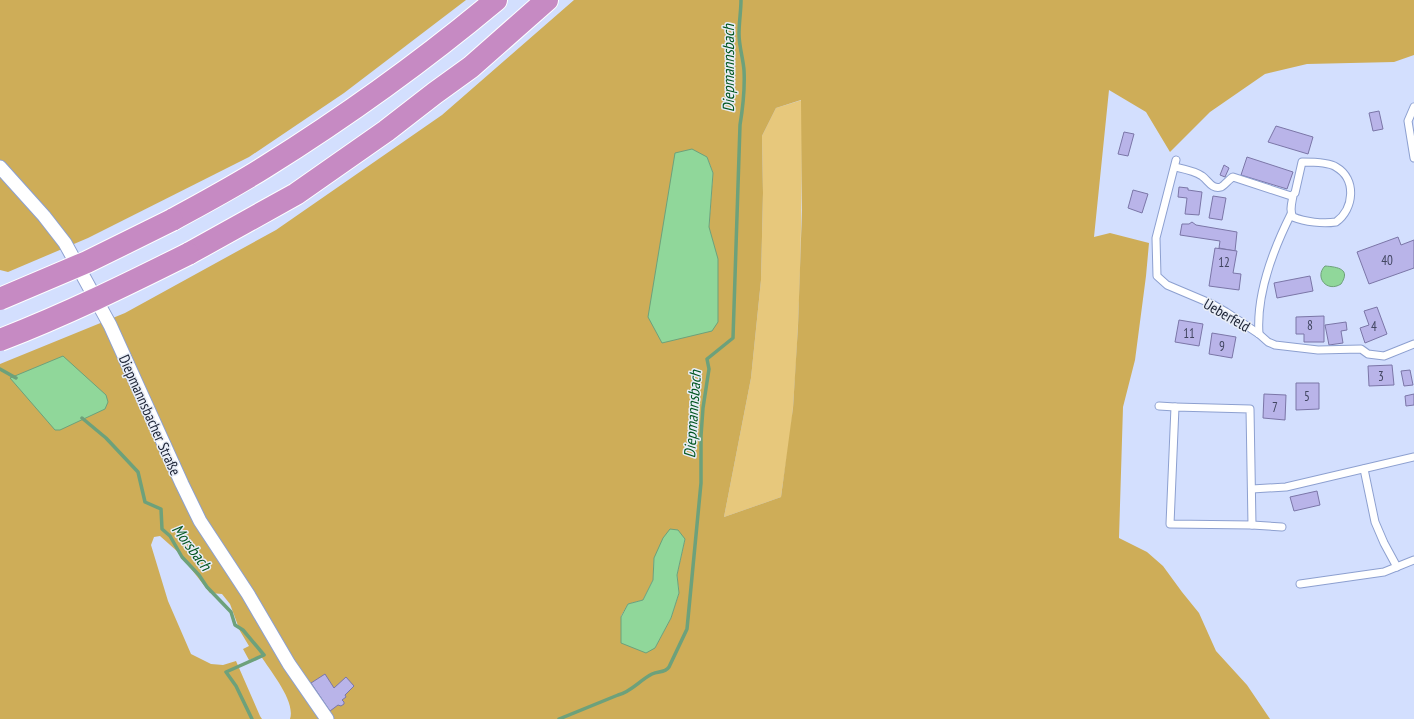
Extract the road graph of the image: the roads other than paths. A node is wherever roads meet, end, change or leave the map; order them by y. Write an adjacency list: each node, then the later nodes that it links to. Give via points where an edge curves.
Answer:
1 (496, 0): 8 (highway, bridge, via 415,64 323,130 264,168 172,220 87,262)
2 (547, 0): 10 (highway, bridge, via 471,67 296,194 188,254 93,301)
3 (1414, 107): 4 (lane, via 1408,121)
4 (1414, 158)
5 (0, 167): 22 (street, Diepmannsbacher Straße, via 65,243 110,325 200,521 248,594 292,669)
6 (1292, 196): 7 (lane); 7 (lane, via 1295,193 1302,162 1335,166 1344,172 1350,182 1350,202 1336,222 1311,221 1296,218); 9 (lane, Ueberfeld, via 1233,177 1221,187 1215,187 1199,174 1176,164 1156,238 1158,277 1167,285 1212,304)
7 (1291, 214): 9 (lane, via 1275,247 1262,292)
8 (0, 299)
9 (1259, 334): 11 (lane, Ueberfeld, via 1268,342 1283,346 1318,350 1361,349 1368,354 1384,356)
10 (0, 340)
11 (1414, 344)
12 (1159, 406): 13 (lane)
13 (1175, 406): 16 (lane, via 1250,409); 17 (lane, via 1170,524)
14 (1414, 457): 15 (lane)
15 (1364, 469): 16 (lane, via 1286,487); 20 (lane, via 1375,522)
16 (1252, 489): 17 (lane)
17 (1252, 525): 18 (lane)
18 (1282, 527)
19 (1414, 560): 20 (lane)
20 (1397, 567): 21 (lane, via 1384,572)
21 (1300, 584)
22 (327, 719)

